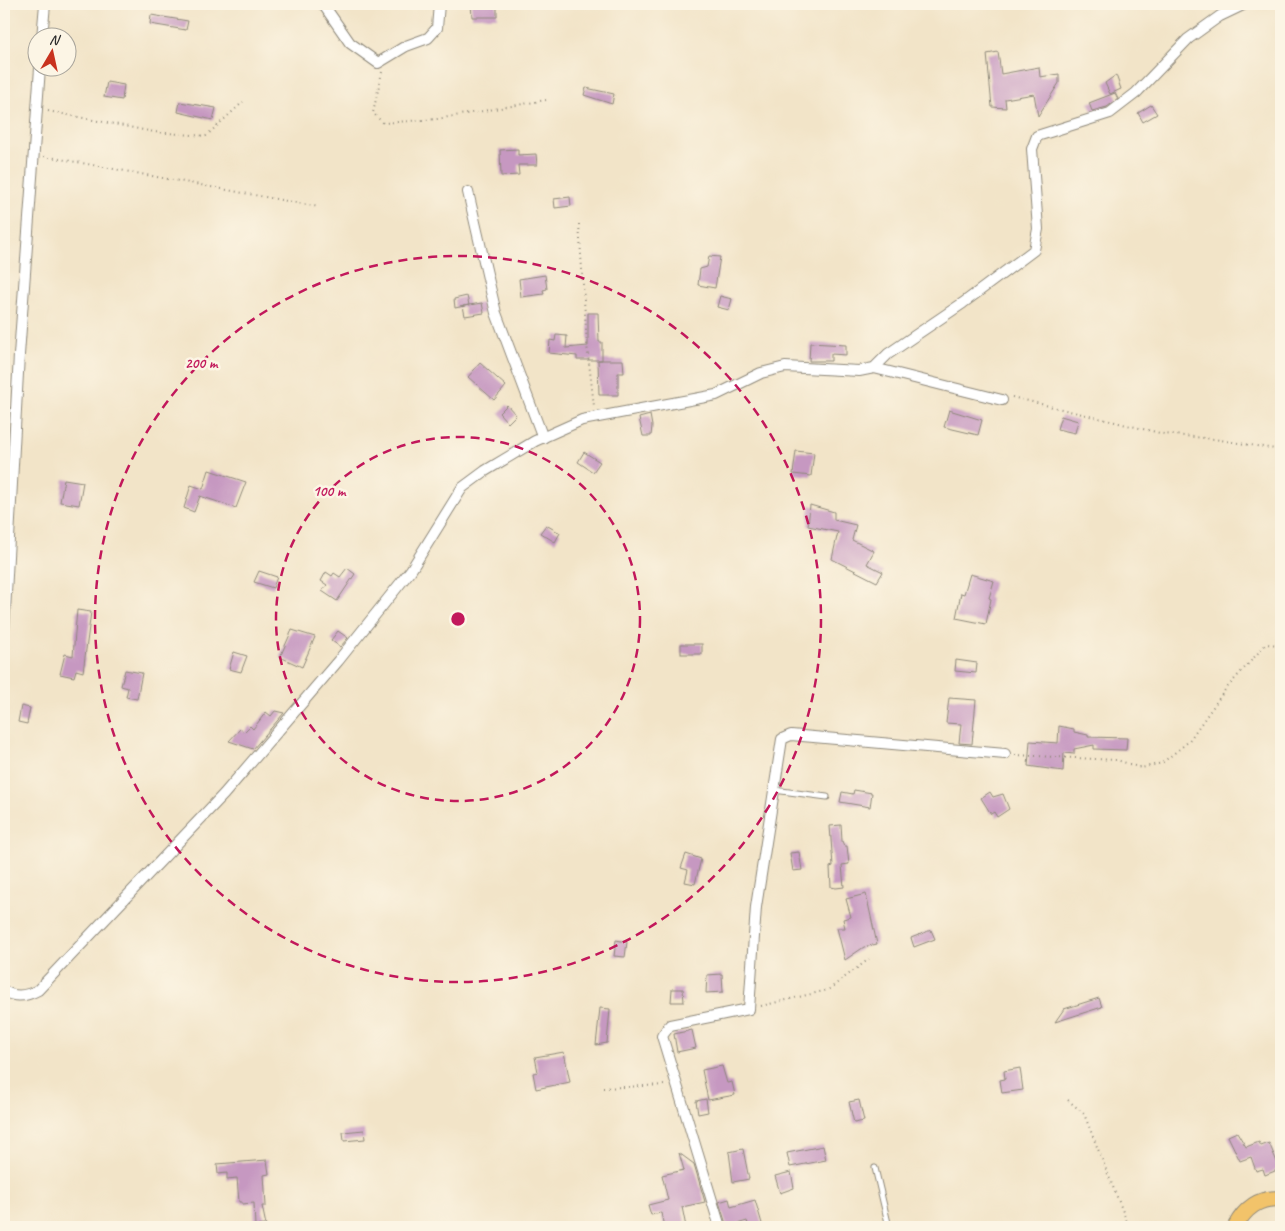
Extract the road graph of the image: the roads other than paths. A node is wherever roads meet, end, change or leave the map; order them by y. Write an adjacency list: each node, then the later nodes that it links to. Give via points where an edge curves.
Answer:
1 (45, 4): 5 (street)
2 (323, 4): 3 (street, via 350,43 378,63 406,46 428,38 437,28)
3 (439, 4)
4 (1244, 4): 8 (street, via 1220,16 1188,40 1136,93 1110,113 1036,136 1032,149 1038,229 1034,250 888,354)
5 (43, 28)
6 (39, 78): 11 (street)
7 (468, 192): 10 (street, via 496,314)
8 (874, 368): 9 (street); 10 (street, via 858,371 785,367 761,373 716,395 582,420)
9 (1002, 400)
10 (542, 438): 15 (street, via 462,488 411,570 338,661 224,794 38,990 28,995 10,995)
11 (4, 630)
12 (1005, 754): 13 (street, via 791,735 782,739)
13 (774, 790): 14 (lane); 18 (street, via 756,907 749,1010 670,1025 662,1036)
14 (827, 797)
15 (4, 991)
16 (875, 1168): 19 (lane)
17 (1281, 1199): 20 (main road, via 1265,1199 1252,1205)
18 (720, 1227)
19 (889, 1227)
20 (1235, 1227)

